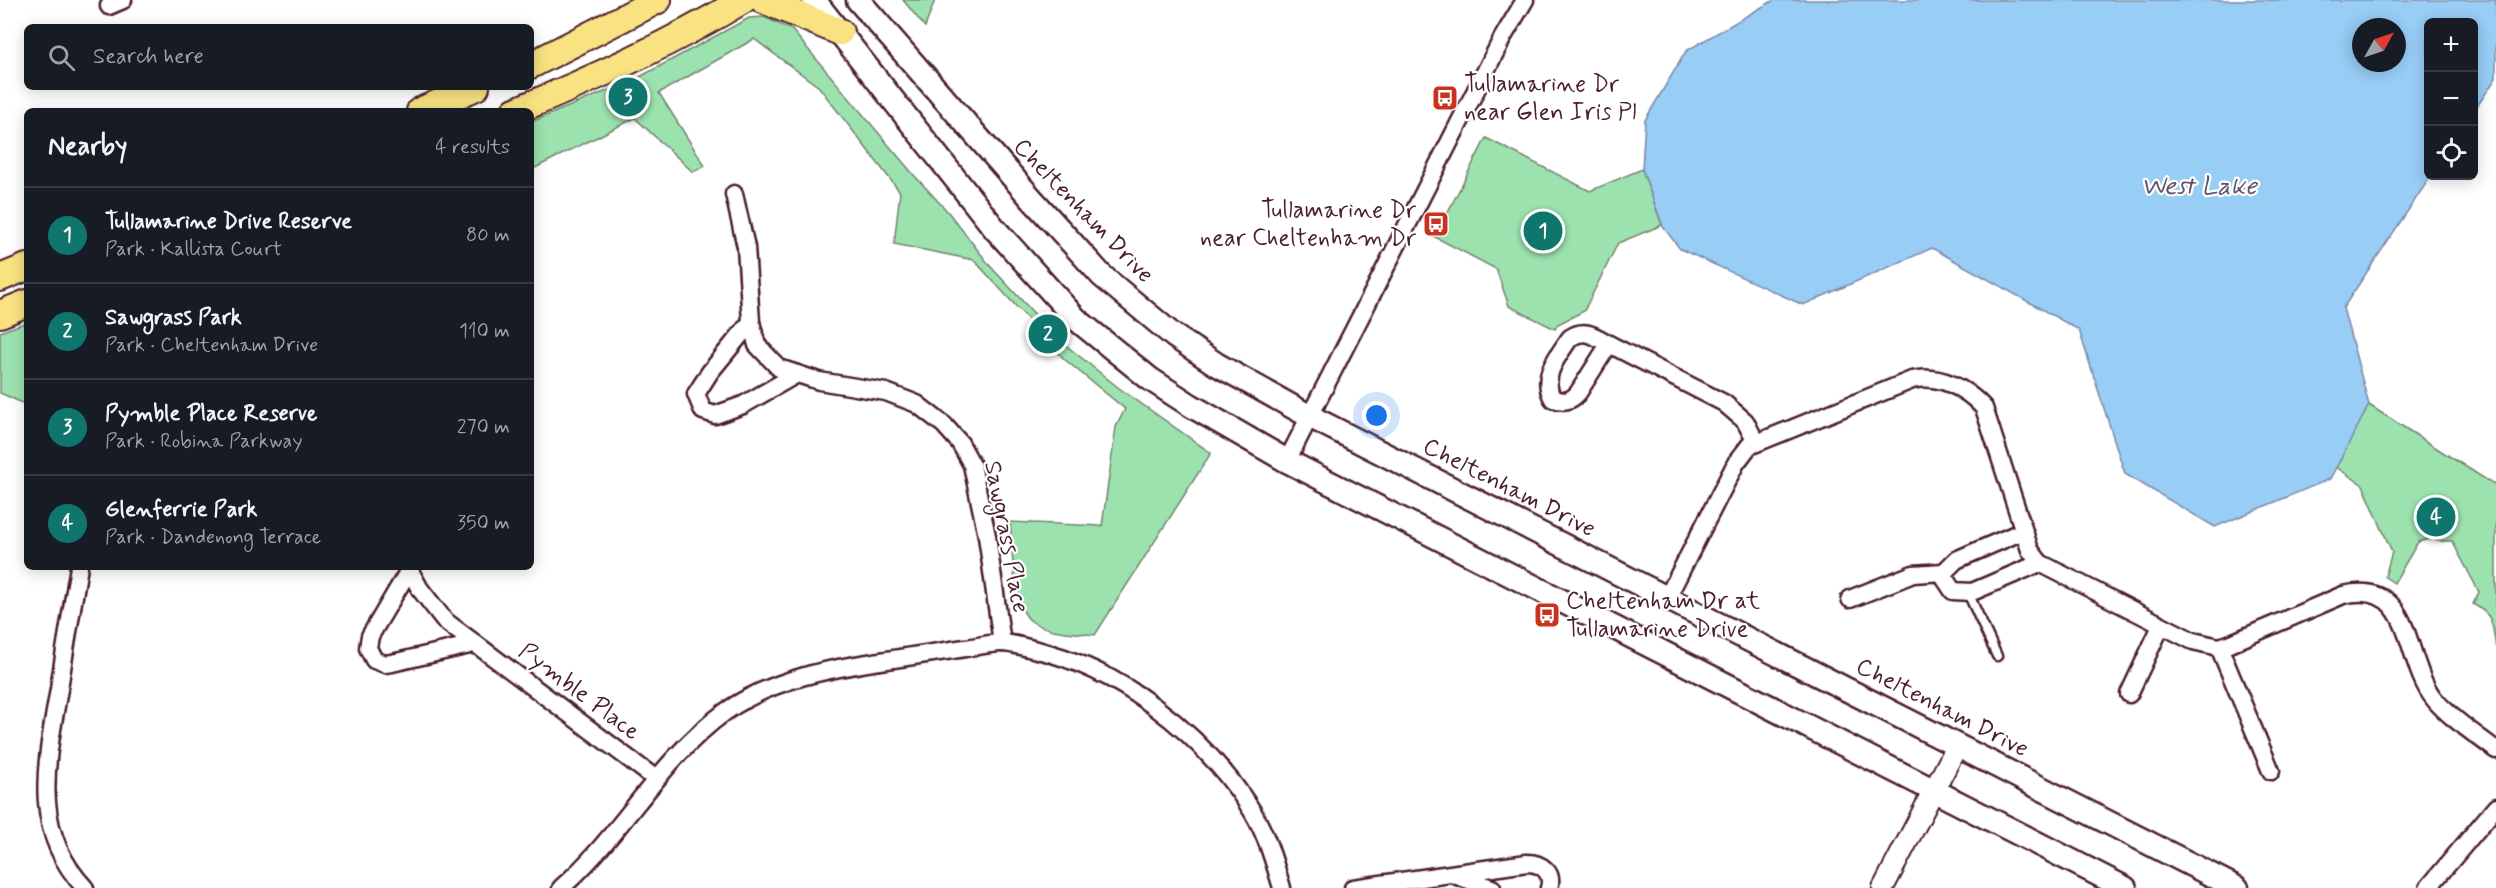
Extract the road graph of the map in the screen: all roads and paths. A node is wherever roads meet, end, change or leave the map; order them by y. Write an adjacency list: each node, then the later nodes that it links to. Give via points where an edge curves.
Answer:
1 (658, 0): 8 (main road)
2 (743, 0): 11 (main road, via 640,57)
3 (763, 0): 7 (main road)
4 (814, 0): 7 (main road)
5 (858, 0): 20 (main road, Cheltenham Drive, via 1102,276 1174,336)
6 (1525, 0): 20 (street)
7 (840, 32): 22 (main road, via 995,230 1076,320 1150,379)
8 (534, 63)
9 (469, 90): 10 (main road)
10 (427, 108)
11 (522, 108)
12 (734, 194): 17 (street, Sawgrass Place, via 747,247)
13 (24, 268): 14 (main road)
14 (0, 278)
15 (24, 304): 16 (main road)
16 (0, 314)
17 (751, 322): 19 (street, Sawgrass Place, via 757,345 778,368); 19 (street, via 696,394 703,411 715,415 742,405)
18 (1609, 344): 21 (street, via 1724,403 1745,421)
19 (797, 374): 33 (street, Sawgrass Place, via 886,392 916,404 960,443 972,465 987,536)
20 (1309, 416): 22 (street); 30 (main road, Cheltenham Drive)
21 (1756, 442): 23 (street, via 1912,380 1944,382 1966,392 1983,408); 30 (street, via 1740,456)
22 (1287, 461): 42 (main road)
23 (2023, 531): 24 (street); 28 (street, via 1956,560)
24 (2040, 563): 29 (street); 32 (street)
25 (78, 570): 45 (street, via 47,758 45,795 59,851)
26 (408, 570): 34 (street, Pymble Place, via 370,636 368,648 374,660 392,663)
27 (410, 570): 34 (street, Pymble Place, via 445,621)
28 (1944, 572): 29 (street, via 1953,591); 31 (street, via 1913,574)
29 (1968, 593): 36 (lane)
30 (1667, 598): 38 (main road, Cheltenham Drive)
31 (1850, 599)
32 (2161, 626): 35 (street, via 2193,641); 37 (street)
33 (1002, 643): 41 (street, via 845,666 776,685 717,718); 47 (street, via 1057,655 1101,672 1143,698 1207,753 1248,804 1263,830)
34 (474, 644): 41 (street, Pymble Place)
35 (2220, 647): 39 (street, via 2343,595 2376,593 2397,611 2435,700); 40 (street)
36 (1997, 656)
37 (2129, 694)
38 (1957, 746): 42 (street); 53 (main road, Cheltenham Drive)
39 (2496, 750)
40 (2271, 771)
41 (656, 779): 46 (street, via 596,855)
42 (1933, 790): 51 (street); 52 (main road)
43 (2496, 807): 54 (street)
44 (1453, 875): 48 (street); 49 (street); 50 (street, via 1533,863 1547,872)
45 (85, 888)
46 (561, 888)
47 (1282, 888)
48 (1353, 888)
49 (1492, 888)
50 (1549, 888)
51 (1883, 888)
52 (2125, 888)
53 (2237, 888)
54 (2428, 888)

